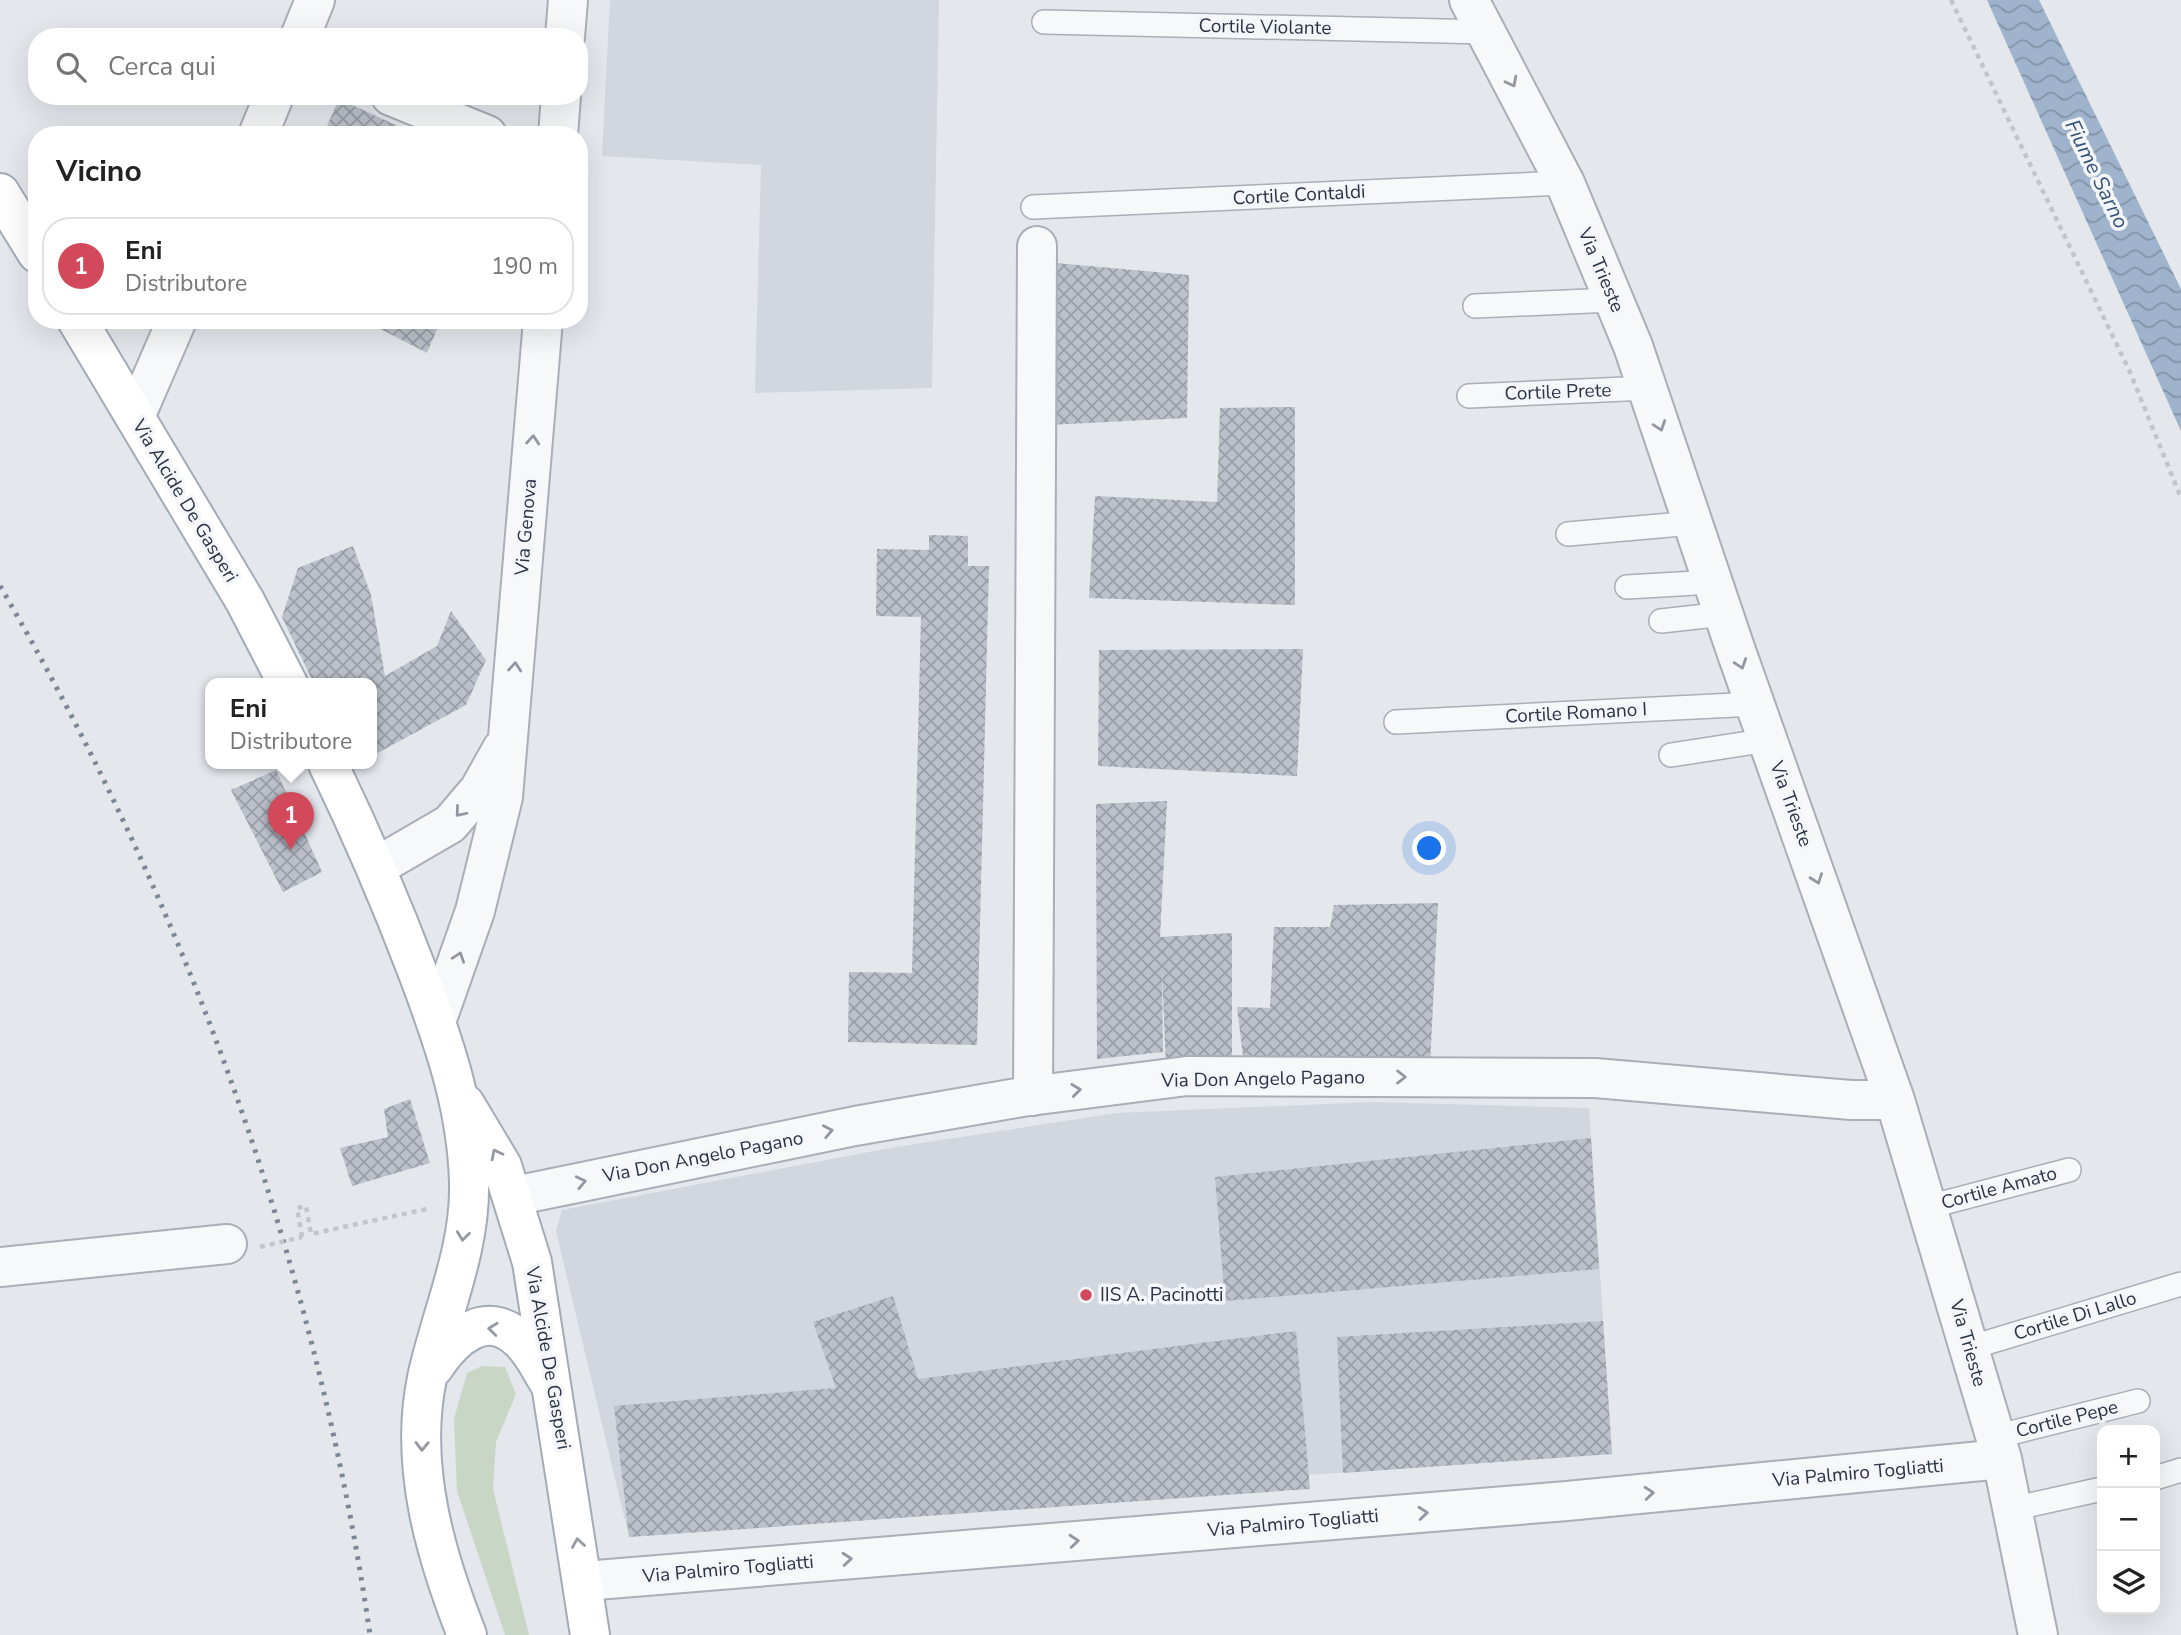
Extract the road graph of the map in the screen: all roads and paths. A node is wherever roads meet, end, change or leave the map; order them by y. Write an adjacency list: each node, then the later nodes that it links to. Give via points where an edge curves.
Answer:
1 (315, 0): 6 (street)
2 (568, 0): 7 (street)
3 (1951, 0): 27 (path, via 2130,372)
4 (1477, 9): 5 (lane, Cortile Violante); 14 (street, Via Trieste, one-way to 14)
5 (1044, 22)
6 (304, 28)
7 (566, 28)
8 (270, 105): 11 (street)
9 (413, 105): 12 (street)
10 (560, 105): 13 (street)
11 (262, 126)
12 (465, 126)
13 (559, 126)
14 (1564, 183): 16 (lane, Cortile Contaldi); 19 (street, Via Trieste)
15 (0, 193): 17 (main road)
16 (1033, 207)
17 (28, 238)
18 (1037, 246): 43 (street)
19 (1613, 300): 20 (lane); 24 (street, Via Trieste)
20 (1475, 306)
21 (82, 329): 26 (main road, Via Alcide De Gasperi)
22 (173, 329): 26 (street)
23 (542, 329): 36 (street, Via Genova, one-way to 23)
24 (1647, 388): 25 (lane, Cortile Prete); 28 (street, Via Trieste, one-way to 28)
25 (1469, 396)
26 (135, 417): 33 (main road, Via Alcide De Gasperi, via 245,601)
27 (2181, 498)
28 (1693, 523): 29 (lane); 31 (street, Via Trieste)
29 (1568, 534)
30 (1627, 587): 31 (lane)
31 (1718, 598): 32 (lane); 34 (street, Via Trieste, one-way to 34)
32 (1661, 621)
33 (285, 678)
34 (1755, 704): 35 (lane, Cortile Romano I); 37 (street, Via Trieste)
35 (1396, 722)
36 (510, 734): 40 (street, Via Genova, one-way to 40, via 479,790 450,824); 41 (street, Via Genova, one-way to 36, via 475,911 503,797)
37 (1768, 740): 38 (lane); 44 (street, Via Trieste, one-way to 44)
38 (1671, 755)
39 (330, 769): 40 (main road, Via Alcide De Gasperi)
40 (376, 867): 41 (main road, Via Alcide De Gasperi)
41 (436, 1022): 42 (main road, Via Alcide De Gasperi)
42 (460, 1095): 46 (main road, Via Alcide De Gasperi, one-way to 42, via 492,1145); 53 (main road, Via Alcide De Gasperi, one-way to 53, via 467,1206 461,1252)
43 (1033, 1096): 44 (street, Via Don Angelo Pagano, one-way to 44, via 1187,1076 1595,1078); 46 (street, Via Don Angelo Pagano, one-way to 43, via 723,1151)
44 (1895, 1100): 47 (street, Via Trieste)
45 (2069, 1170): 47 (lane, Cortile Amato)
46 (514, 1196): 54 (main road, Via Alcide De Gasperi, via 532,1262)
47 (1928, 1207): 52 (street, Via Trieste)
48 (431, 1208): 49 (path, bridge, via 311,1234 306,1206 297,1208 302,1237)
49 (244, 1245): 50 (street)
50 (0, 1267)
51 (2181, 1284): 52 (lane, Cortile Di Lallo)
52 (1969, 1348): 56 (street, Via Trieste)
53 (427, 1378): 54 (main road, one-way to 53, via 520,1339 490,1326 463,1333); 62 (main road, Via Alcide De Gasperi, one-way to 62, via 422,1471 435,1541)
54 (554, 1392): 61 (main road, Via Alcide De Gasperi, one-way to 54)
55 (2138, 1401): 56 (lane, Cortile Pepe)
56 (1998, 1448): 60 (street, Via Trieste); 61 (street, Via Palmiro Togliatti, one-way to 56, via 1567,1501)
57 (2181, 1470): 58 (lane)
58 (2160, 1476)
59 (2097, 1490): 60 (lane)
60 (2012, 1508): 64 (street, Via Trieste)
61 (584, 1581): 63 (main road, Via Alcide De Gasperi)
62 (467, 1635)
63 (590, 1635)
64 (2038, 1635)

